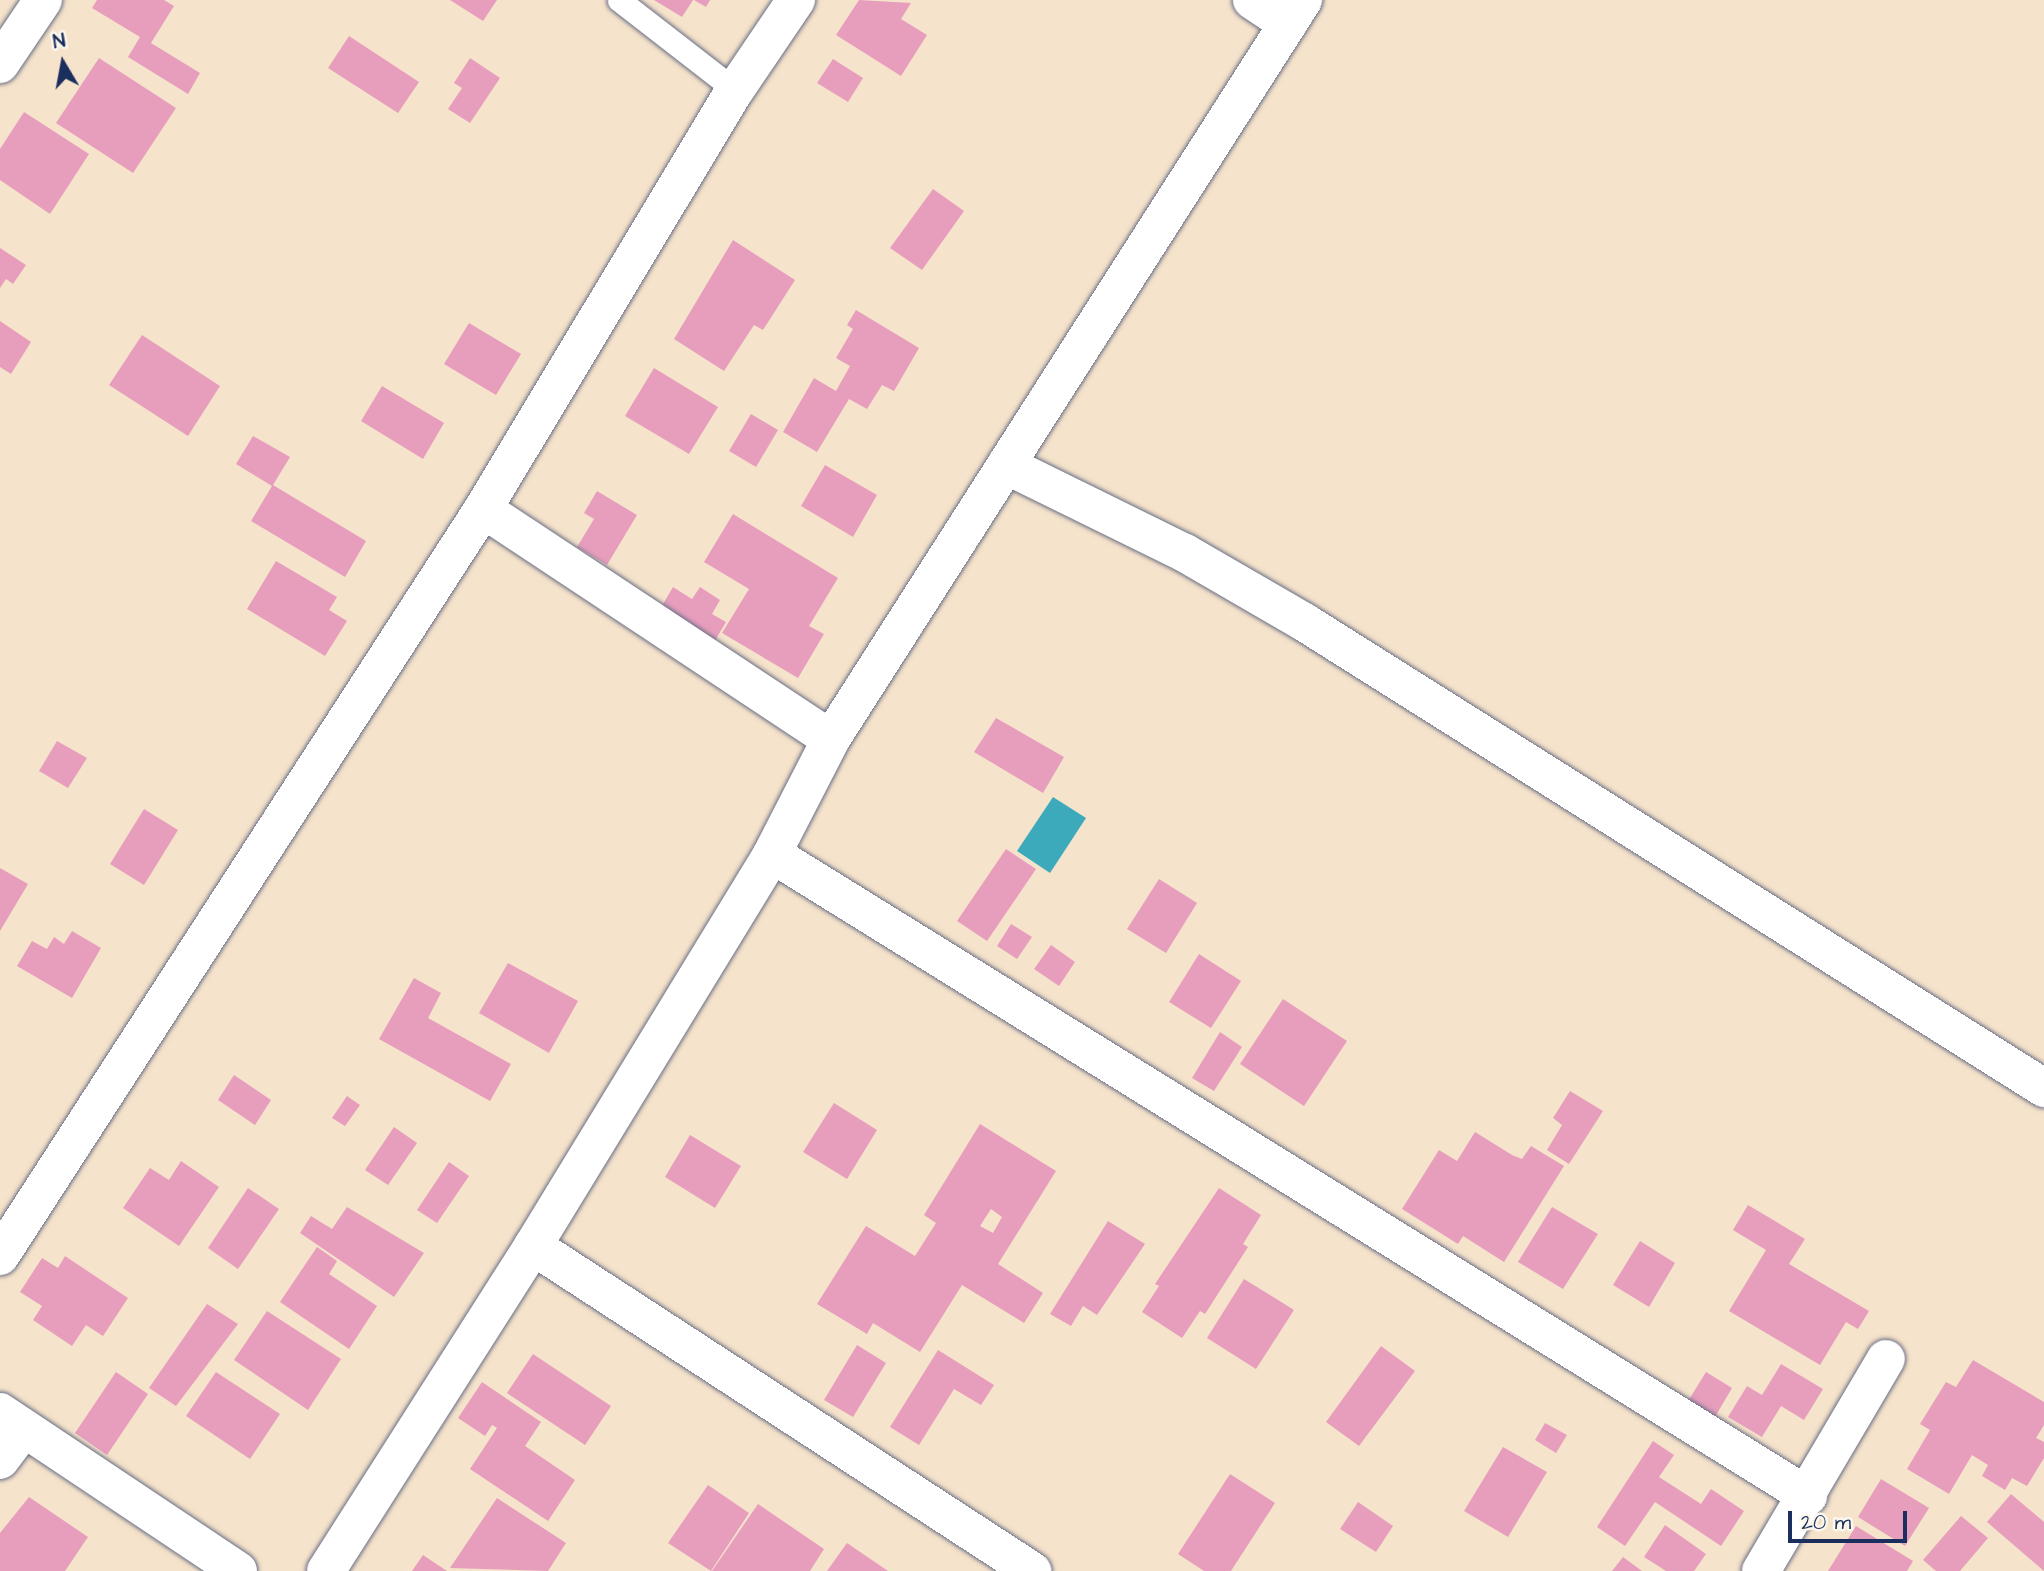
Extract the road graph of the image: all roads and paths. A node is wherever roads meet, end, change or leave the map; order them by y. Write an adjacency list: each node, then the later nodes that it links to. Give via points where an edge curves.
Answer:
1 (43, 0): 6 (street)
2 (619, 0): 7 (lane)
3 (796, 0): 7 (street)
4 (1252, 0): 5 (street)
5 (1295, 12): 8 (street)
6 (0, 64)
7 (735, 90): 9 (street)
8 (1006, 465): 10 (street); 12 (street, via 1185,553 1304,622)
9 (483, 509): 10 (street); 14 (street)
10 (831, 739): 11 (street)
11 (772, 854): 13 (street); 18 (street)
12 (2044, 1088)
13 (533, 1246): 20 (street); 21 (street)
14 (0, 1256)
15 (1886, 1359): 18 (street)
16 (11, 1421): 17 (street); 19 (street)
17 (0, 1460)
18 (1808, 1496): 22 (street)
19 (238, 1571)
20 (326, 1571)
21 (1032, 1571)
22 (1761, 1571)

